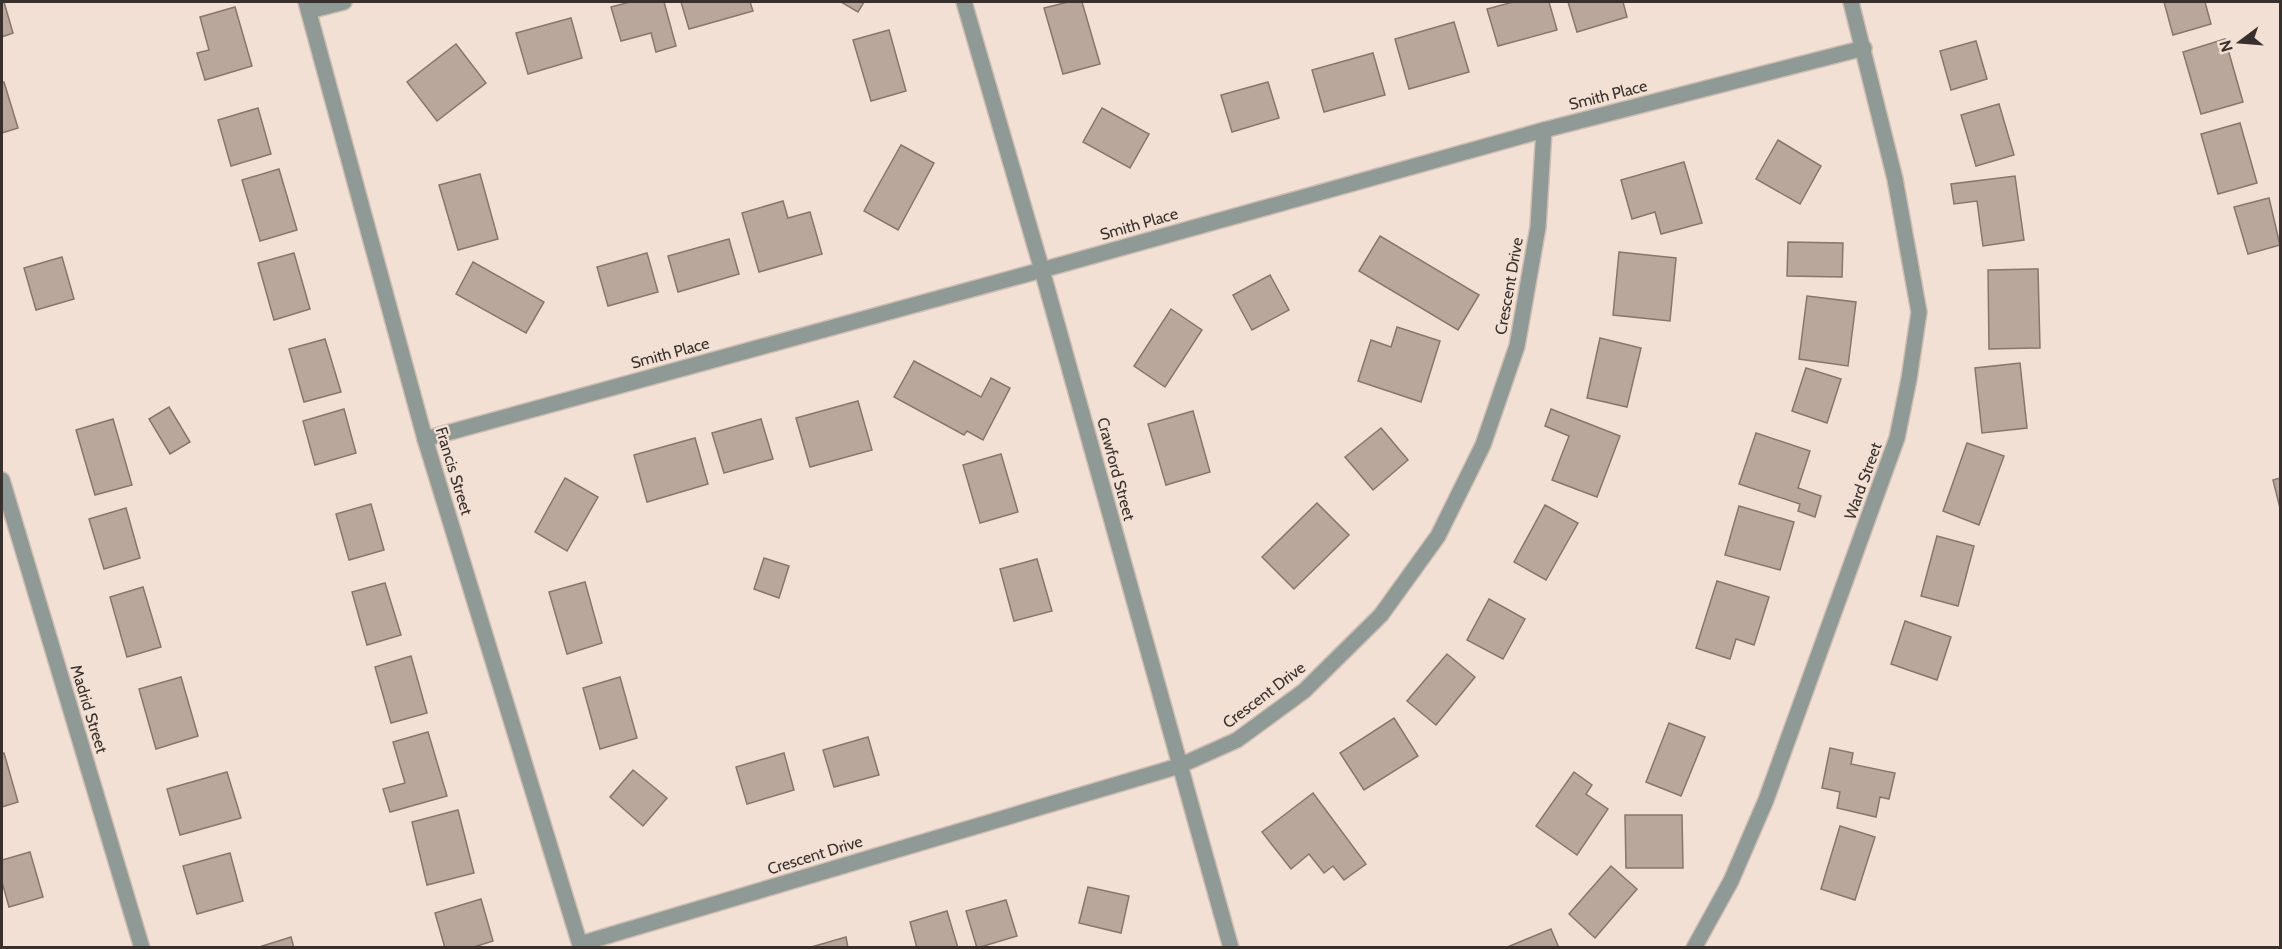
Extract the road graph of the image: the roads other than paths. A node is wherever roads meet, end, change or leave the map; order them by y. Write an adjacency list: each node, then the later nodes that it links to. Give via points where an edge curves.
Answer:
1 (344, 2): 4 (street)
2 (964, 2): 7 (street, Crawford Street)
3 (1851, 2): 5 (street, Ward Street)
4 (308, 6): 8 (street, Francis Street)
5 (1864, 48): 6 (street, Smith Place); 14 (street, Ward Street, via 1895,179 1919,312 1909,379 1897,438 1766,800 1731,881)
6 (1544, 130): 7 (street, Smith Place); 10 (street, Crescent Drive, via 1538,227 1516,346 1483,445 1438,536 1381,615 1304,691 1237,740)
7 (1042, 270): 8 (street, Smith Place); 10 (street, Crawford Street)
8 (425, 439): 11 (street, Francis Street)
9 (2, 480): 12 (street, Madrid Street)
10 (1179, 766): 11 (street, Crescent Drive); 13 (street, Crawford Street)
11 (580, 946)
12 (142, 948)
13 (1231, 948)
14 (1694, 948)

